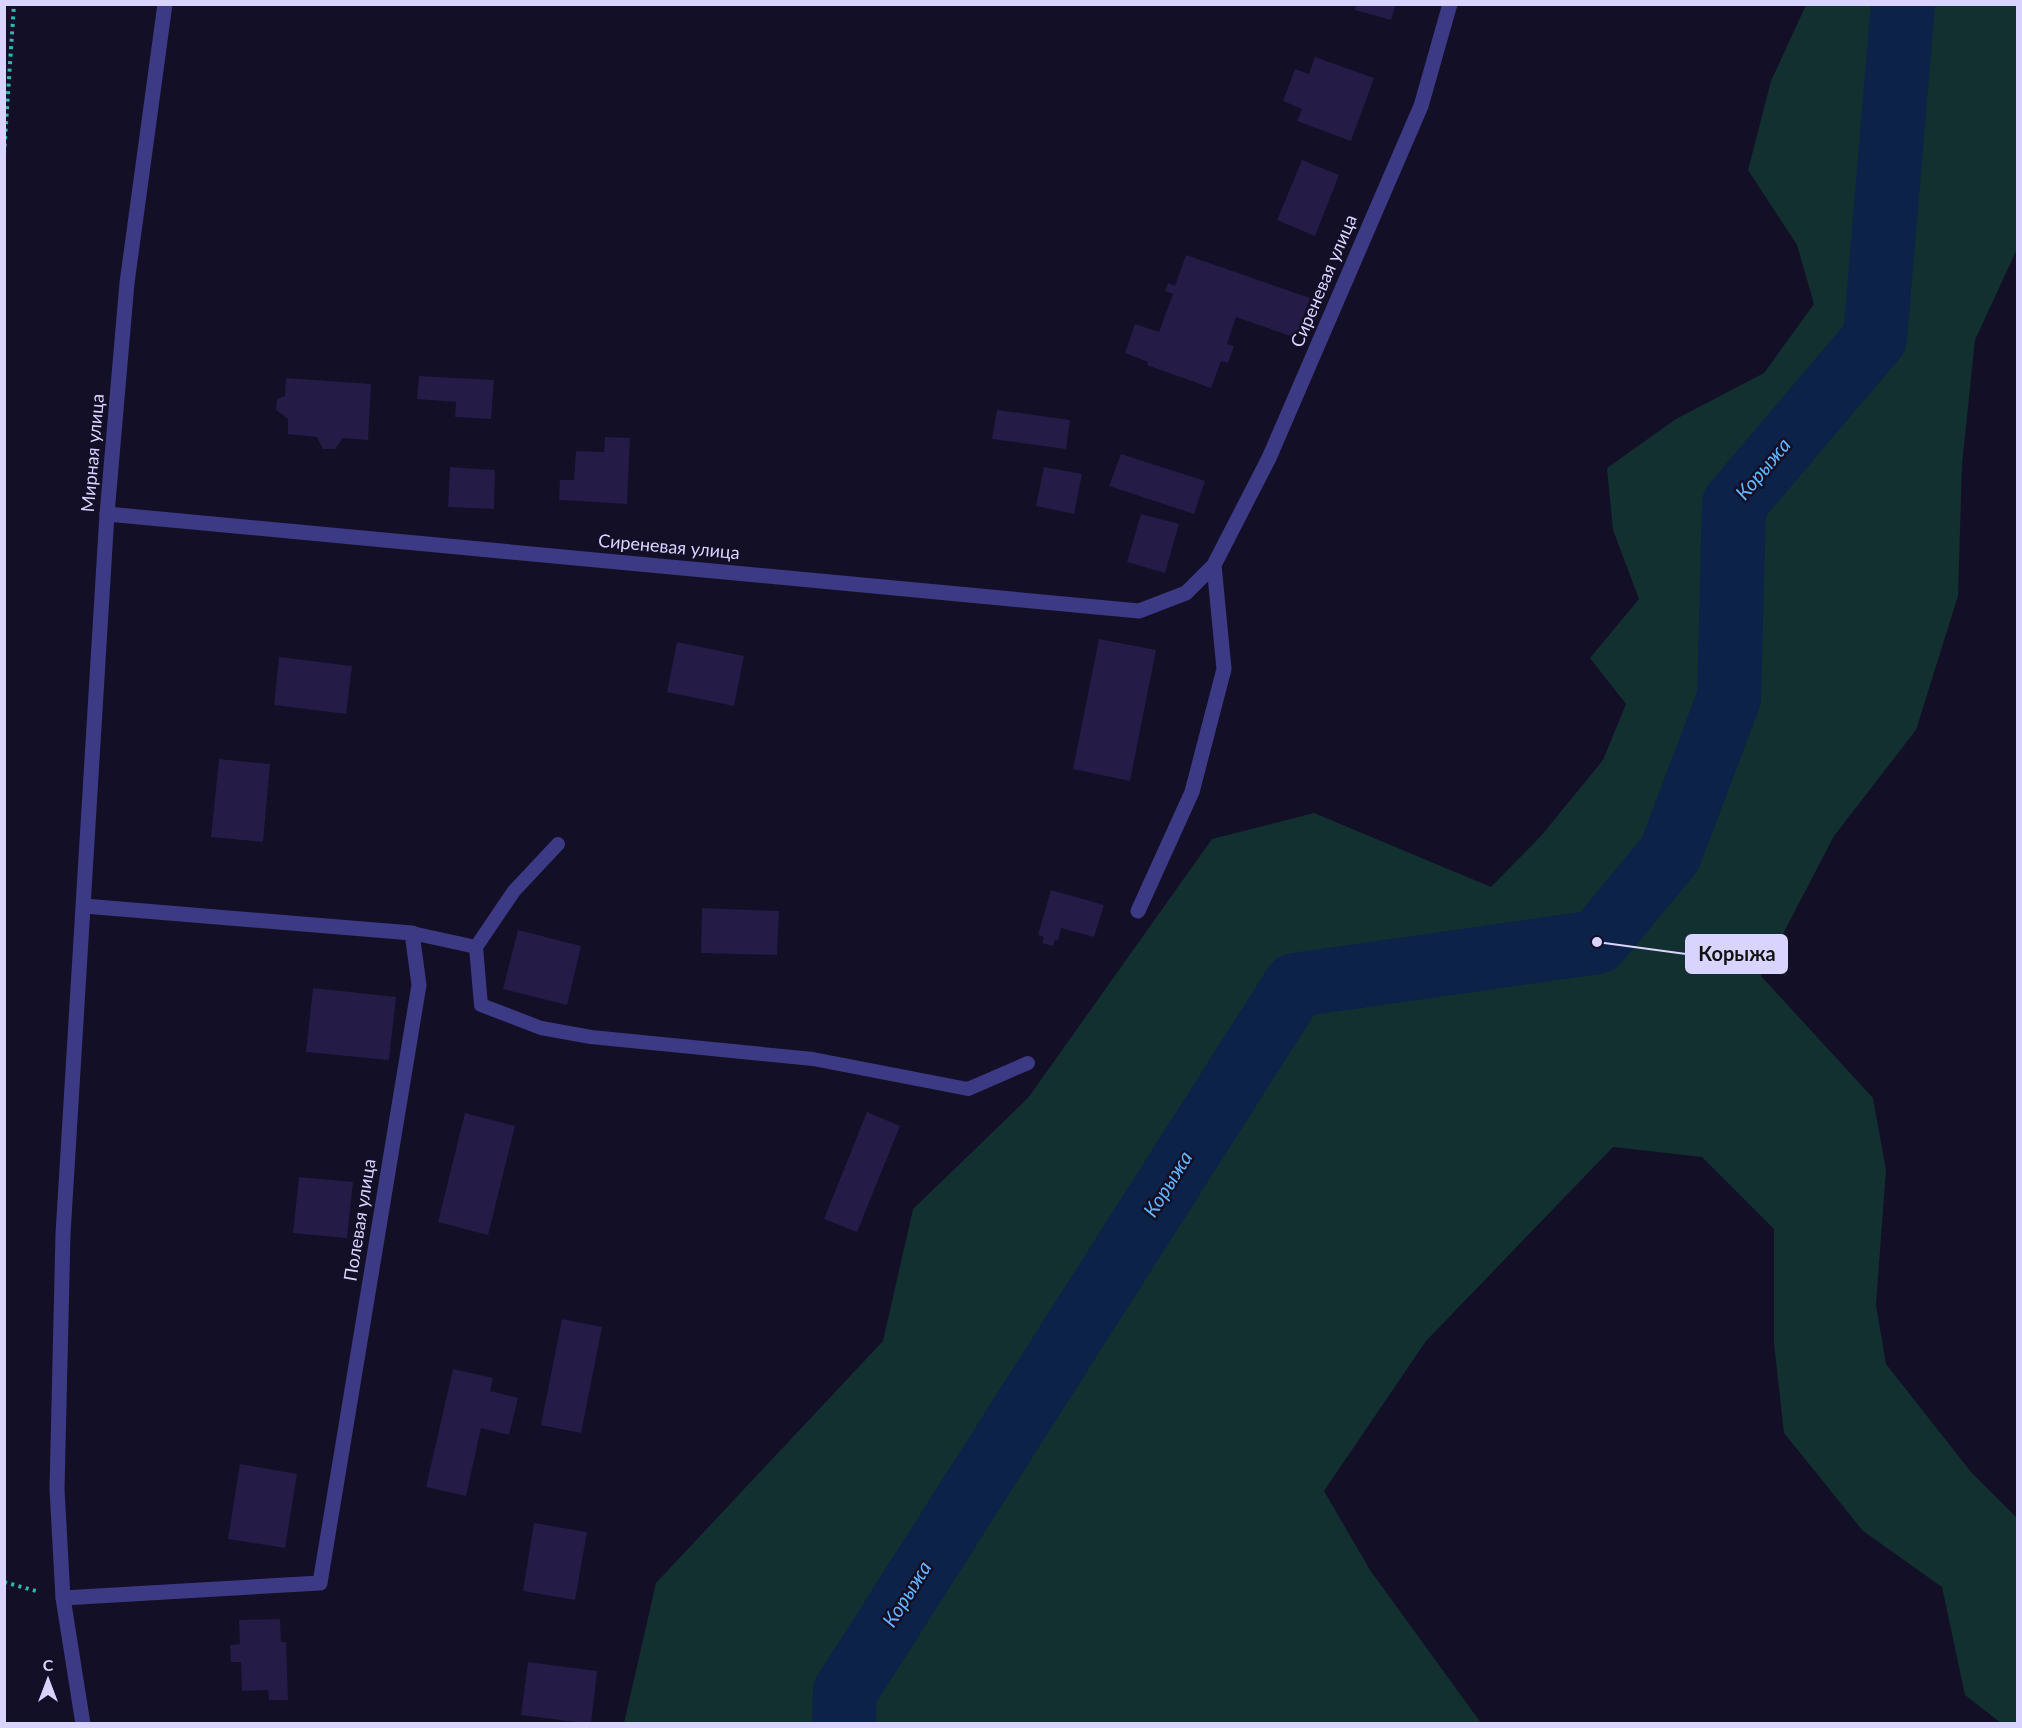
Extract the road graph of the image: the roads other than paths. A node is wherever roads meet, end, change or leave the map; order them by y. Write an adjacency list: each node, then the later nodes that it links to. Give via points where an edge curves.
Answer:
1 (165, 4): 3 (street, Мирная улица, via 127,283)
2 (1450, 4): 4 (street, Сиреневая улица, via 1421,106 1269,458)
3 (107, 514): 4 (street, Сиреневая улица, via 1139,611 1186,593); 6 (street, Мирная улица)
4 (1214, 566): 7 (street, via 1224,669 1192,792)
5 (558, 844): 9 (lane, via 514,891)
6 (84, 906): 8 (street); 11 (street, Мирная улица, via 63,1234 57,1489)
7 (1138, 911)
8 (412, 933): 9 (lane); 11 (street, Полевая улица, via 419,986 320,1582)
9 (476, 947): 10 (lane, via 482,1005 541,1028 591,1037 813,1059 968,1089)
10 (1028, 1063)
11 (63, 1598): 12 (street, Мирная улица)
12 (83, 1724)

